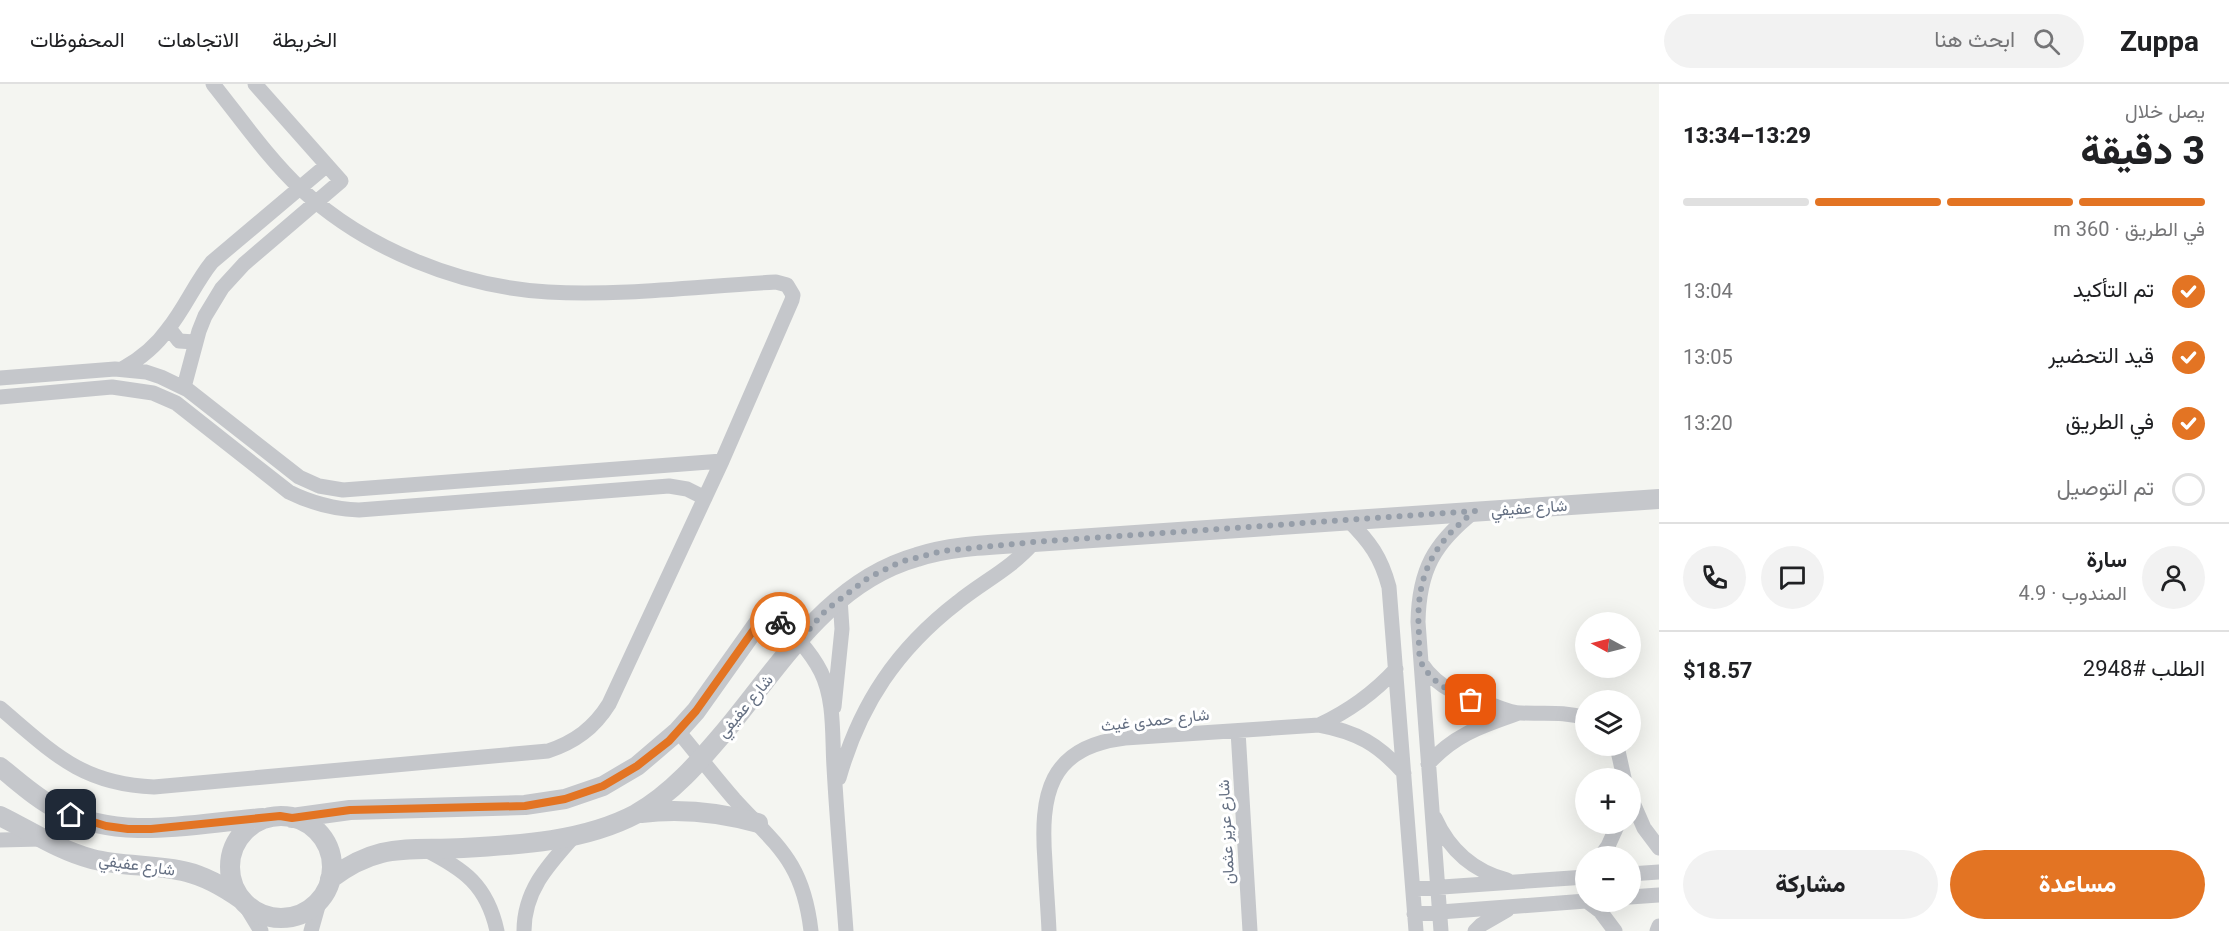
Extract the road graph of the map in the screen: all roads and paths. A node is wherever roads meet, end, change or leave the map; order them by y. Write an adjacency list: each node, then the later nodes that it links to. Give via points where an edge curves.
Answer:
1 (213, 84): 4 (street)
2 (255, 84): 3 (street)
3 (327, 165): 4 (street); 5 (street, via 341,181)
4 (300, 188): 5 (street); 6 (street, via 212,262)
5 (316, 202): 7 (street, via 233,275 213,301); 12 (street, via 391,249 443,271 494,285 572,293 776,282 787,285 793,295 790,306)
6 (169, 328): 7 (street, via 179,341); 8 (street, via 148,351)
7 (195, 342): 10 (street)
8 (122, 369): 9 (street); 10 (street, via 161,376)
9 (0, 378)
10 (184, 387): 15 (street, via 299,477 330,488)
11 (0, 396): 18 (street, via 112,387 153,393 176,403 289,492 321,505)
12 (722, 461): 13 (street); 16 (street)
13 (689, 464): 14 (street); 15 (street)
14 (687, 489): 16 (street); 18 (street, via 661,486)
15 (358, 491): 18 (street)
16 (705, 498): 27 (street, via 609,704 583,734 548,751 136,787 100,779 71,765)
17 (1659, 499): 19 (street, شارع عفيفي)
18 (359, 510)
19 (1475, 511): 20 (street, شارع عفيفي); 25 (street, via 1437,547 1425,571 1419,596)
20 (1348, 520): 21 (street, شارع عفيفي); 26 (street, via 1376,551 1384,568)
21 (1034, 542): 22 (street, شارع عفيفي, via 954,549 916,557 868,578); 38 (street, via 1005,570 923,630 893,665 848,745)
22 (840, 598): 24 (street, شارع عفيفي); 30 (street, via 842,629)
23 (767, 611): 24 (street); 32 (street)
24 (799, 641): 30 (street, via 821,673); 34 (street, شارع عفيفي)
25 (1421, 663): 28 (street, via 1437,683 1458,695); 35 (street)
26 (1396, 669): 31 (street, شارع حمدى غيث, via 1361,702); 37 (street)
27 (0, 708)
28 (1519, 713): 29 (street); 35 (street, via 1468,732)
29 (1575, 715)
30 (832, 722): 38 (street)
31 (1319, 725): 33 (street, شارع حمدى غيث); 37 (street, شارع حمدى غيث, via 1367,740)
32 (678, 731): 34 (street); 43 (street, via 637,766 603,786 565,799 525,806 350,810)
33 (1238, 731): 74 (street, شارع حمدى غيث, via 1106,740 1081,750 1058,770 1044,809); 75 (street, شارع عزيز عثمان)
34 (702, 759): 40 (street, شارع عفيفي, via 671,789); 45 (street)
35 (1428, 764): 39 (street)
36 (0, 766): 42 (street, شارع عفيفي, via 58,809 106,826 151,829)
37 (1404, 773): 57 (street)
38 (835, 790): 73 (street)
39 (1432, 810): 55 (street, via 1441,832 1464,858 1493,876); 56 (street)
40 (636, 814): 45 (street, via 684,810); 46 (street, شارع عفيفي)
41 (0, 816): 47 (street, شارع عفيفي)
42 (269, 818): 43 (street); 61 (street, via 249,828 231,856 231,879)
43 (292, 818): 54 (street, via 312,828 326,845)
44 (1641, 821): 50 (street)
45 (758, 823): 72 (street, via 794,867 808,907)
46 (575, 835): 49 (street, شارع عفيفي, via 498,846); 71 (street, via 537,880 528,899)
47 (41, 839): 48 (street); 61 (street, شارع عفيفي, via 92,859 187,872 206,878)
48 (0, 840)
49 (421, 848): 54 (street, شارع عفيفي, via 382,851 363,857); 70 (street, via 469,876 483,892)
50 (1659, 848)
51 (1659, 872): 52 (street)
52 (1641, 873)
53 (1575, 877): 55 (street)
54 (330, 879): 60 (street)
55 (1515, 882): 56 (street)
56 (1437, 887): 57 (street); 64 (street)
57 (1413, 889): 66 (street)
58 (1659, 895): 59 (street)
59 (1641, 896)
60 (320, 899): 61 (street, via 289,918 265,916); 69 (street)
61 (243, 901): 68 (street)
62 (1575, 902): 63 (street)
63 (1522, 906): 64 (street); 78 (street, via 1500,913)
64 (1439, 912): 66 (street); 77 (street)
65 (1601, 912): 79 (street)
66 (1414, 914): 76 (street)
67 (1659, 926): 80 (street)
68 (261, 931)
69 (311, 931)
70 (498, 931)
71 (524, 931)
72 (811, 931)
73 (846, 931)
74 (1049, 931)
75 (1250, 931)
76 (1416, 931)
77 (1441, 931)
78 (1475, 931)
79 (1615, 931)
80 (1657, 931)

